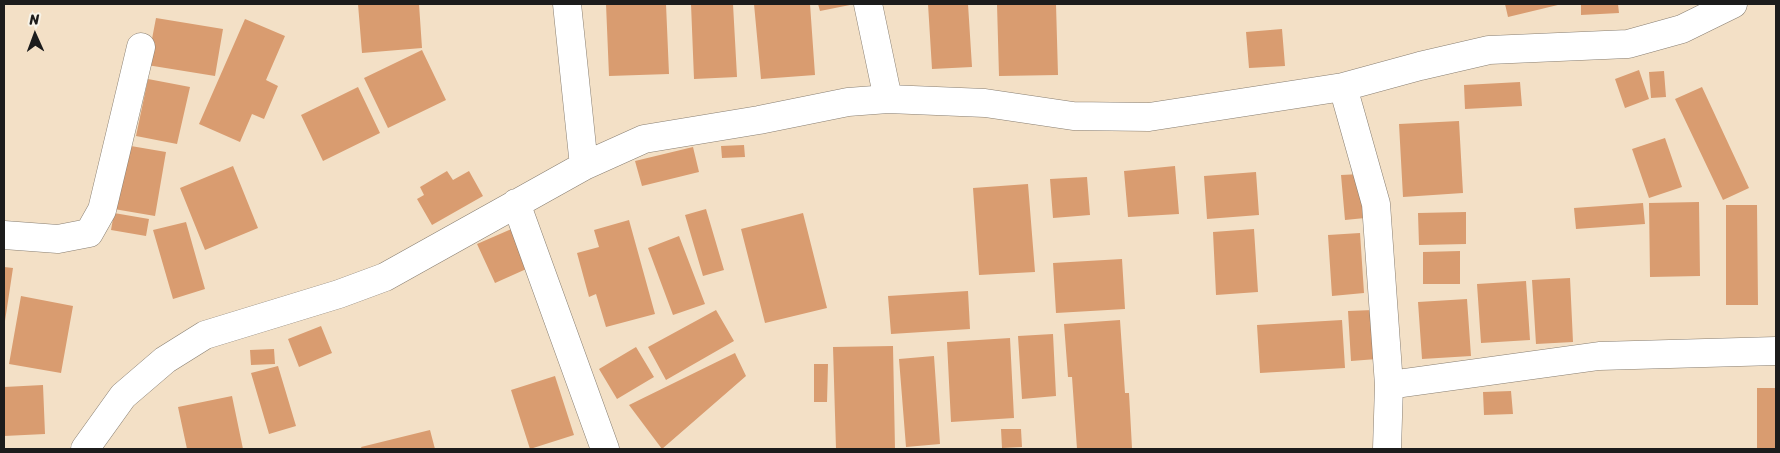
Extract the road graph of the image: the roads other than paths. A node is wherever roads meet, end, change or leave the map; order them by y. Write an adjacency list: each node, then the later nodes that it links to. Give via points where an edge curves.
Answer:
1 (567, 4): 7 (street)
2 (868, 4): 6 (street)
3 (1733, 4): 5 (street, via 1682,29 1628,44 1489,50)
4 (141, 47): 9 (street, via 102,210 89,233 58,239)
5 (1343, 87): 6 (street, via 1149,118 1073,116 985,103); 11 (street, via 1376,204)
6 (888, 99): 7 (street, via 848,102 644,139)
7 (584, 166): 8 (street)
8 (516, 203): 12 (street, via 386,277 205,334 165,360 123,396); 13 (street)
9 (4, 235)
10 (1776, 351): 11 (street, via 1599,356)
11 (1389, 385): 14 (street)
12 (85, 449)
13 (605, 449)
14 (1387, 449)

